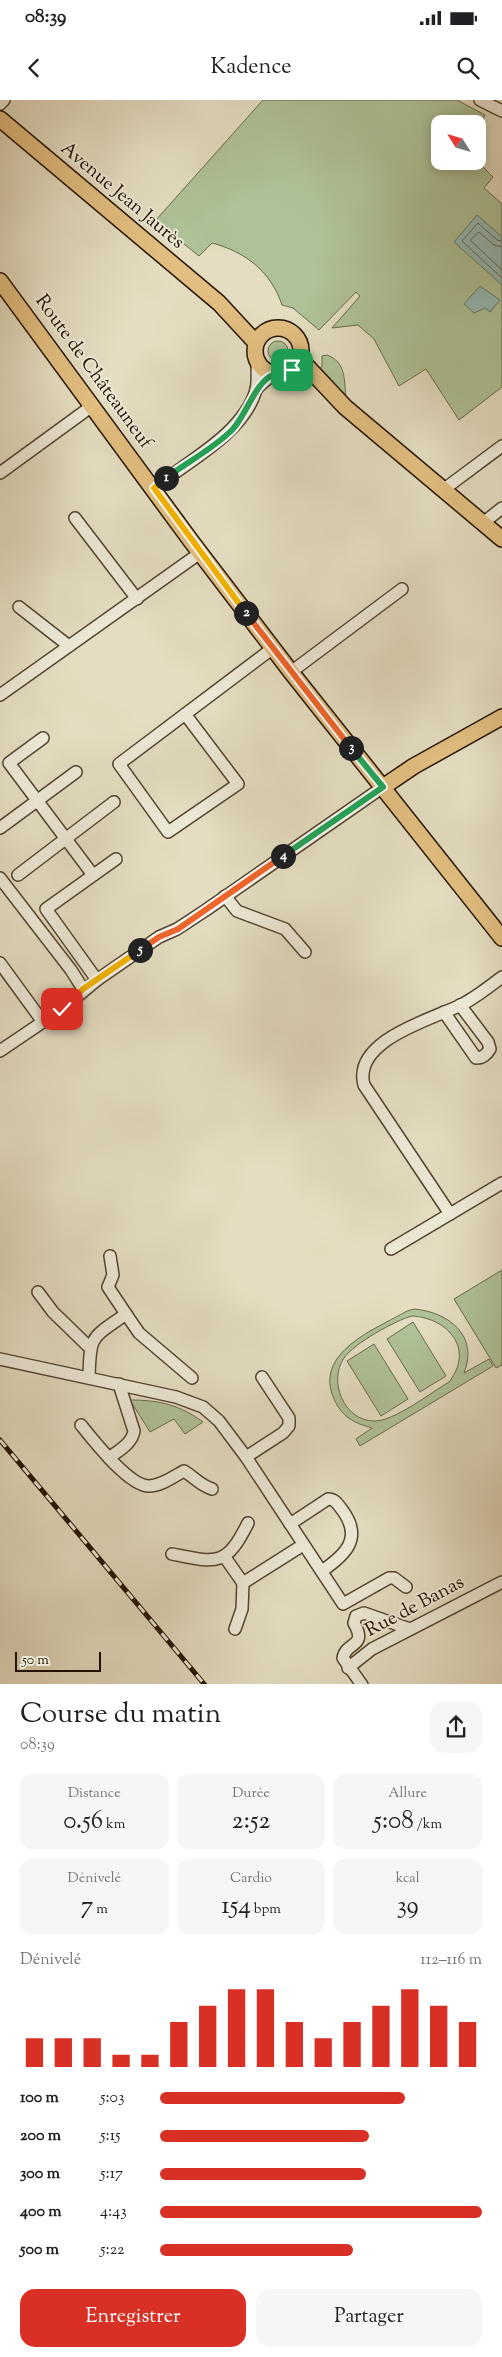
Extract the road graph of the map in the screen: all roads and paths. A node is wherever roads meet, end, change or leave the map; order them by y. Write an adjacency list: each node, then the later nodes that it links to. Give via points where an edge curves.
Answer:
1 (4, 100): 3 (street)
2 (480, 100): 4 (street)
3 (0, 104)
4 (502, 111)
5 (0, 119): 7 (main road, Avenue Jean Jaurès)
6 (0, 281): 15 (main road, Route de Châteauneuf)
7 (219, 303): 8 (main road, Avenue Jean Jaurès); 9 (main road, Avenue Jean Jaurès)
8 (267, 331): 9 (main road); 10 (main road, via 279,328 292,333 300,345)
9 (256, 343): 11 (main road)
10 (300, 359): 12 (main road); 16 (main road)
11 (257, 363): 13 (main road); 14 (street)
12 (290, 371): 13 (main road); 16 (main road)
13 (274, 374): 14 (street)
14 (256, 390): 19 (street, via 247,412 232,430)
15 (92, 406): 18 (street); 19 (main road, Route de Châteauneuf)
16 (345, 407): 20 (main road)
17 (502, 446): 20 (street)
18 (1, 469)
19 (154, 488): 25 (main road, Route de Châteauneuf)
20 (443, 490): 23 (main road)
21 (502, 508): 23 (street)
22 (75, 518): 27 (street)
23 (483, 523): 24 (main road)
24 (502, 539)
25 (200, 553): 27 (street); 30 (main road, Route de Châteauneuf)
26 (402, 589): 31 (street)
27 (137, 599): 29 (street)
28 (19, 608): 29 (street)
29 (69, 646): 32 (street)
30 (273, 648): 31 (main road, Route de Châteauneuf); 33 (street)
31 (291, 672): 38 (main road, Route de Châteauneuf)
32 (0, 695)
33 (185, 714): 33 (street, via 119,764 168,832 238,784)
34 (502, 717): 38 (main road)
35 (43, 738): 36 (street)
36 (4, 767): 39 (street)
37 (76, 772): 39 (street)
38 (383, 787): 47 (street); 48 (main road, Route de Châteauneuf)
39 (37, 801): 41 (street); 42 (street)
40 (114, 802): 42 (street)
41 (0, 828)
42 (65, 838): 44 (street); 45 (street)
43 (116, 859): 45 (street)
44 (18, 875)
45 (93, 875): 52 (street, via 46,909)
46 (0, 878): 53 (street, via 72,970)
47 (225, 896): 49 (street, via 237,911 285,930); 52 (street)
48 (502, 938)
49 (305, 952)
50 (0, 963): 56 (street)
51 (502, 977): 54 (street)
52 (96, 980): 53 (street)
53 (83, 989): 56 (street)
54 (460, 1005): 55 (street); 55 (street, via 488,1042 490,1049 480,1058 476,1058)
55 (444, 1012): 59 (street, via 400,1030 387,1040 370,1058 363,1081)
56 (43, 1022): 57 (street)
57 (0, 1051)
58 (502, 1183): 59 (street)
59 (450, 1214): 60 (street)
60 (391, 1249)
61 (110, 1256): 63 (street, via 113,1275 108,1287)
62 (38, 1292): 64 (street, via 53,1312)
63 (126, 1314): 64 (street, via 94,1337); 67 (street, via 139,1333)
64 (90, 1348): 66 (street)
65 (0, 1359): 66 (street)
66 (90, 1378): 69 (street)
67 (192, 1378)
68 (262, 1378): 71 (street, via 289,1418 289,1426)
69 (119, 1384): 71 (street, via 184,1399 203,1407 219,1421); 72 (street, via 134,1431 128,1443)
70 (81, 1424): 72 (street)
71 (246, 1457): 75 (street)
72 (109, 1458): 73 (street, via 143,1486 159,1485 184,1471 201,1486)
73 (212, 1489)
74 (248, 1523): 78 (street, via 236,1545)
75 (290, 1524): 76 (street); 79 (street, via 328,1499 336,1501 352,1526 350,1542 339,1558)
76 (304, 1545): 79 (street); 81 (street)
77 (172, 1554): 78 (street, via 209,1561)
78 (224, 1556): 81 (street)
79 (322, 1571): 82 (street, via 343,1604 389,1578)
80 (502, 1582): 84 (street, Rue de Banas)
81 (243, 1583): 83 (street, via 242,1609)
82 (406, 1587)
83 (235, 1629)
84 (410, 1629): 85 (street, Rue de Banas, via 372,1649); 85 (street, via 364,1613 356,1616 354,1623 359,1632 358,1639 343,1654)
85 (348, 1668): 86 (street)
86 (362, 1684)

